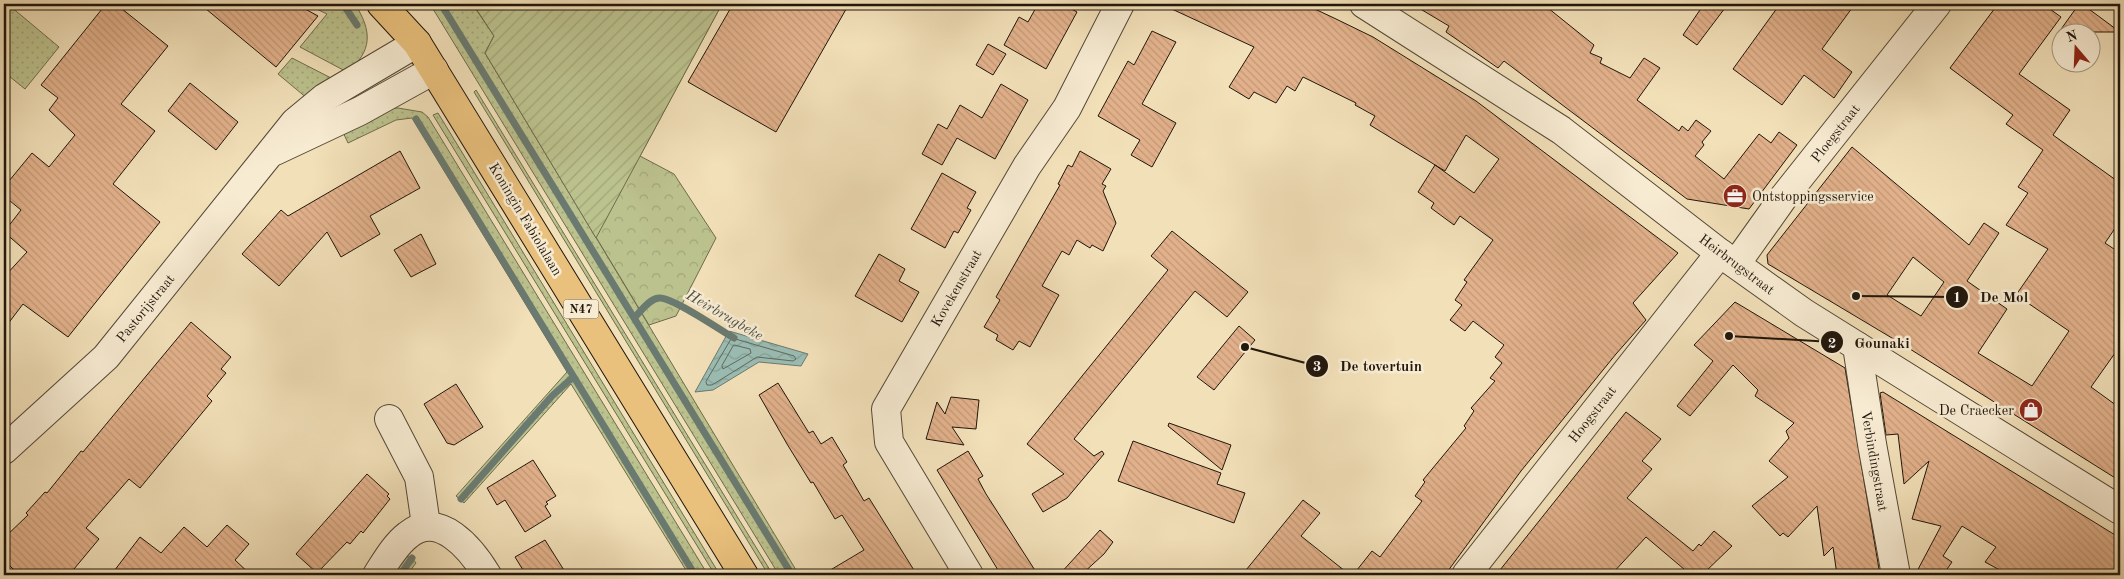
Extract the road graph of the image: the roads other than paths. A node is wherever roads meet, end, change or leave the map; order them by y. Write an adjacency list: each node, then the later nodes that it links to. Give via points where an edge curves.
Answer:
1 (382, 4): 6 (main road, Koningin Fabiolalaan / N47)
2 (403, 4): 6 (main road, Koningin Fabiolalaan / N47)
3 (1120, 4): 18 (street, Kovekenstraat, via 1067,108 1027,166 886,409 889,442)
4 (1364, 4): 9 (street, Heirbrugstraat, via 1561,130)
5 (1937, 4): 9 (street, Ploegstraat, via 1783,198)
6 (417, 42): 7 (main road, Koningin Fabiolalaan / N47); 8 (street, Pastorijstraat, via 324,98 295,122)
7 (434, 70): 8 (street, Pastorijstraat, via 360,112); 17 (main road, Koningin Fabiolalaan / N47)
8 (271, 152): 12 (street, Pastorijstraat, via 106,357)
9 (1728, 258): 10 (street, Heirbrugstraat); 19 (street, Hoogstraat)
10 (1856, 346): 13 (street, Heirbrugstraat); 20 (street, Verbindingstraat)
11 (389, 419): 14 (street, via 419,477)
12 (4, 450)
13 (2120, 510)
14 (426, 526): 15 (street, via 409,534 394,548); 16 (street, via 444,529 458,539)
15 (378, 575)
16 (487, 575)
17 (744, 575)
18 (969, 575)
19 (1466, 575)
20 (1896, 575)

